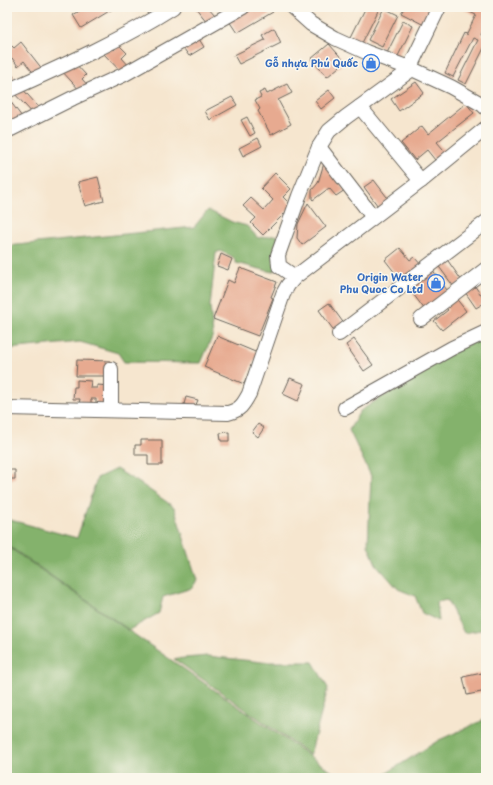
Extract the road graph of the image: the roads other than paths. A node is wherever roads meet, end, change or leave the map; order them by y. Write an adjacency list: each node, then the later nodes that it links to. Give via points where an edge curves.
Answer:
1 (173, 7): 6 (street, via 121,37)
2 (243, 7): 10 (street, via 123,75)
3 (292, 7): 5 (street, via 311,24 335,38)
4 (439, 7): 5 (street)
5 (410, 69): 7 (street); 8 (street)
6 (7, 91)
7 (485, 105)
8 (360, 106): 11 (street, via 329,132); 12 (street)
9 (486, 128): 12 (street)
10 (11, 130)
11 (319, 147): 13 (street); 16 (street, via 278,255 280,266)
12 (421, 181): 13 (street)
13 (373, 217): 16 (street)
14 (486, 222): 19 (street)
15 (486, 269): 17 (street)
16 (295, 277): 23 (street, via 283,294 244,404 236,411 228,413)
17 (421, 319)
18 (486, 332): 22 (street, via 452,348)
19 (339, 334)
20 (111, 369): 23 (street)
21 (7, 408): 23 (street)
22 (345, 408)
23 (111, 410)

